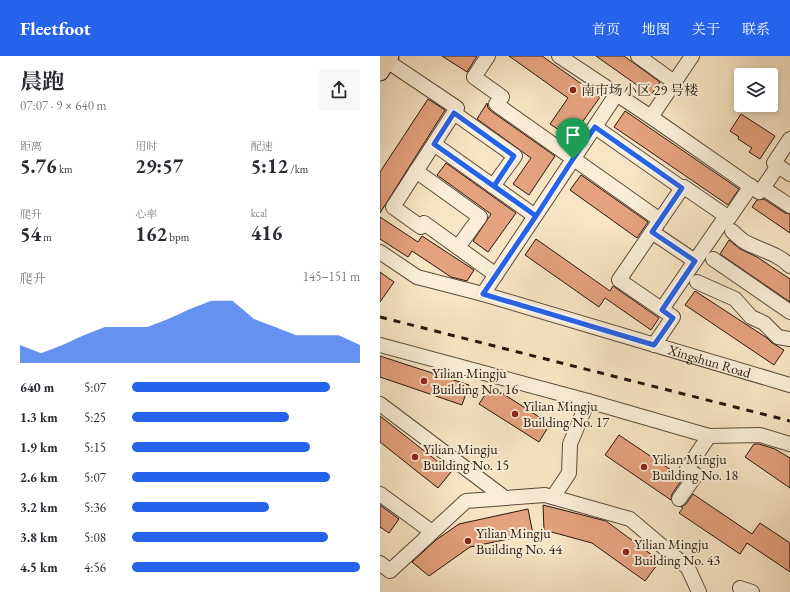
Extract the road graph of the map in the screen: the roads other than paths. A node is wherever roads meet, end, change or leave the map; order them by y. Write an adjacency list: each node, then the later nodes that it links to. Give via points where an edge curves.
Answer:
1 (488, 56): 13 (street, via 474,77 502,97 496,104)
2 (559, 56): 7 (street)
3 (638, 56): 6 (street)
4 (692, 56): 6 (street)
5 (386, 63): 8 (street, via 457,108)
6 (674, 82): 9 (street)
7 (616, 94): 9 (street); 10 (street)
8 (454, 113): 12 (street); 17 (street, via 514,156)
9 (651, 117): 19 (street)
10 (595, 127): 13 (street); 23 (street, via 682,188)
11 (790, 139): 14 (street, via 774,163)
12 (434, 144): 15 (street); 17 (street)
13 (573, 159): 21 (street); 23 (street)
14 (778, 166): 16 (street); 19 (street)
15 (416, 172): 25 (street, via 480,217); 25 (street, via 393,207 421,227 424,223)
16 (790, 174)
17 (494, 186): 21 (street)
18 (684, 187): 22 (street)
19 (757, 187): 20 (street); 22 (street, via 729,218)
20 (790, 206)
21 (536, 216): 30 (street)
22 (726, 216): 28 (street)
23 (656, 226): 28 (street); 33 (street, via 618,280)
24 (732, 231): 29 (street, via 743,241 765,250)
25 (458, 247): 30 (street)
26 (380, 252): 32 (street, Xingshun Road, via 417,277)
27 (713, 259): 34 (street)
28 (695, 261): 33 (street)
29 (790, 266)
30 (496, 275): 32 (street)
31 (697, 282): 35 (street, via 735,299 751,317 764,323 778,337)
32 (483, 294): 37 (street, Xingshun Road)
33 (662, 310): 37 (street, via 673,318)
34 (790, 312)
35 (790, 339)
36 (380, 345): 39 (street)
37 (654, 345): 38 (street, Xingshun Road)
38 (790, 385)
39 (588, 401): 41 (street); 45 (street, via 570,444 569,473)
40 (380, 404): 44 (street)
41 (709, 436): 42 (street, via 760,435); 46 (street, via 687,469 696,475)
42 (790, 444)
43 (380, 494): 47 (street)
44 (505, 498): 45 (street, via 545,495); 47 (street, via 466,501)
45 (553, 498): 49 (street, via 630,519 688,568)
46 (679, 499)
47 (432, 532): 48 (street, via 390,571)
48 (380, 563)
49 (699, 592)

